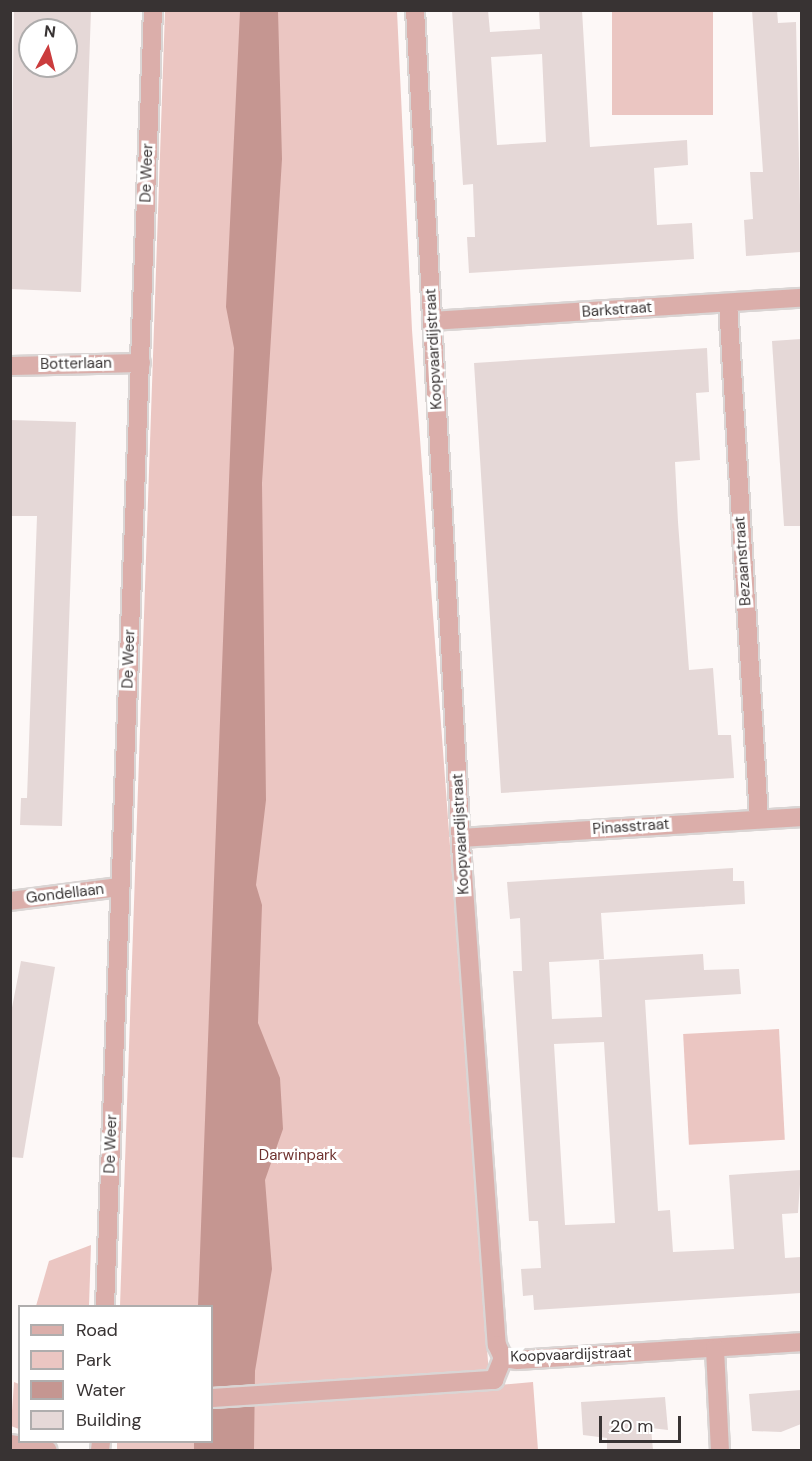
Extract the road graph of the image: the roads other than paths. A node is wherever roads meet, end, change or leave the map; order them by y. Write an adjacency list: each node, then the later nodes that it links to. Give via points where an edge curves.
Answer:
1 (153, 10): 6 (street, De Weer)
2 (415, 10): 5 (street, Koopvaardijstraat)
3 (801, 298): 4 (street, Barkstraat)
4 (728, 303): 5 (street, Barkstraat); 9 (street, Bezaanstraat)
5 (432, 321): 10 (street, Koopvaardijstraat)
6 (141, 363): 7 (street, Botterlaan); 11 (street, De Weer)
7 (10, 366)
8 (801, 817): 9 (street, Pinasstraat)
9 (759, 819): 10 (street, Pinasstraat)
10 (461, 838): 16 (street, Koopvaardijstraat, via 497,1345)
11 (120, 887): 12 (street, Gondellaan); 13 (street, De Weer)
12 (10, 901)
13 (105, 1305)
14 (801, 1342): 15 (street, Koopvaardijstraat)
15 (715, 1349): 16 (street, Koopvaardijstraat); 20 (street)
16 (503, 1358): 17 (street, via 494,1380)
17 (213, 1398)
18 (10, 1444): 19 (street)
19 (48, 1450)
20 (720, 1450)

